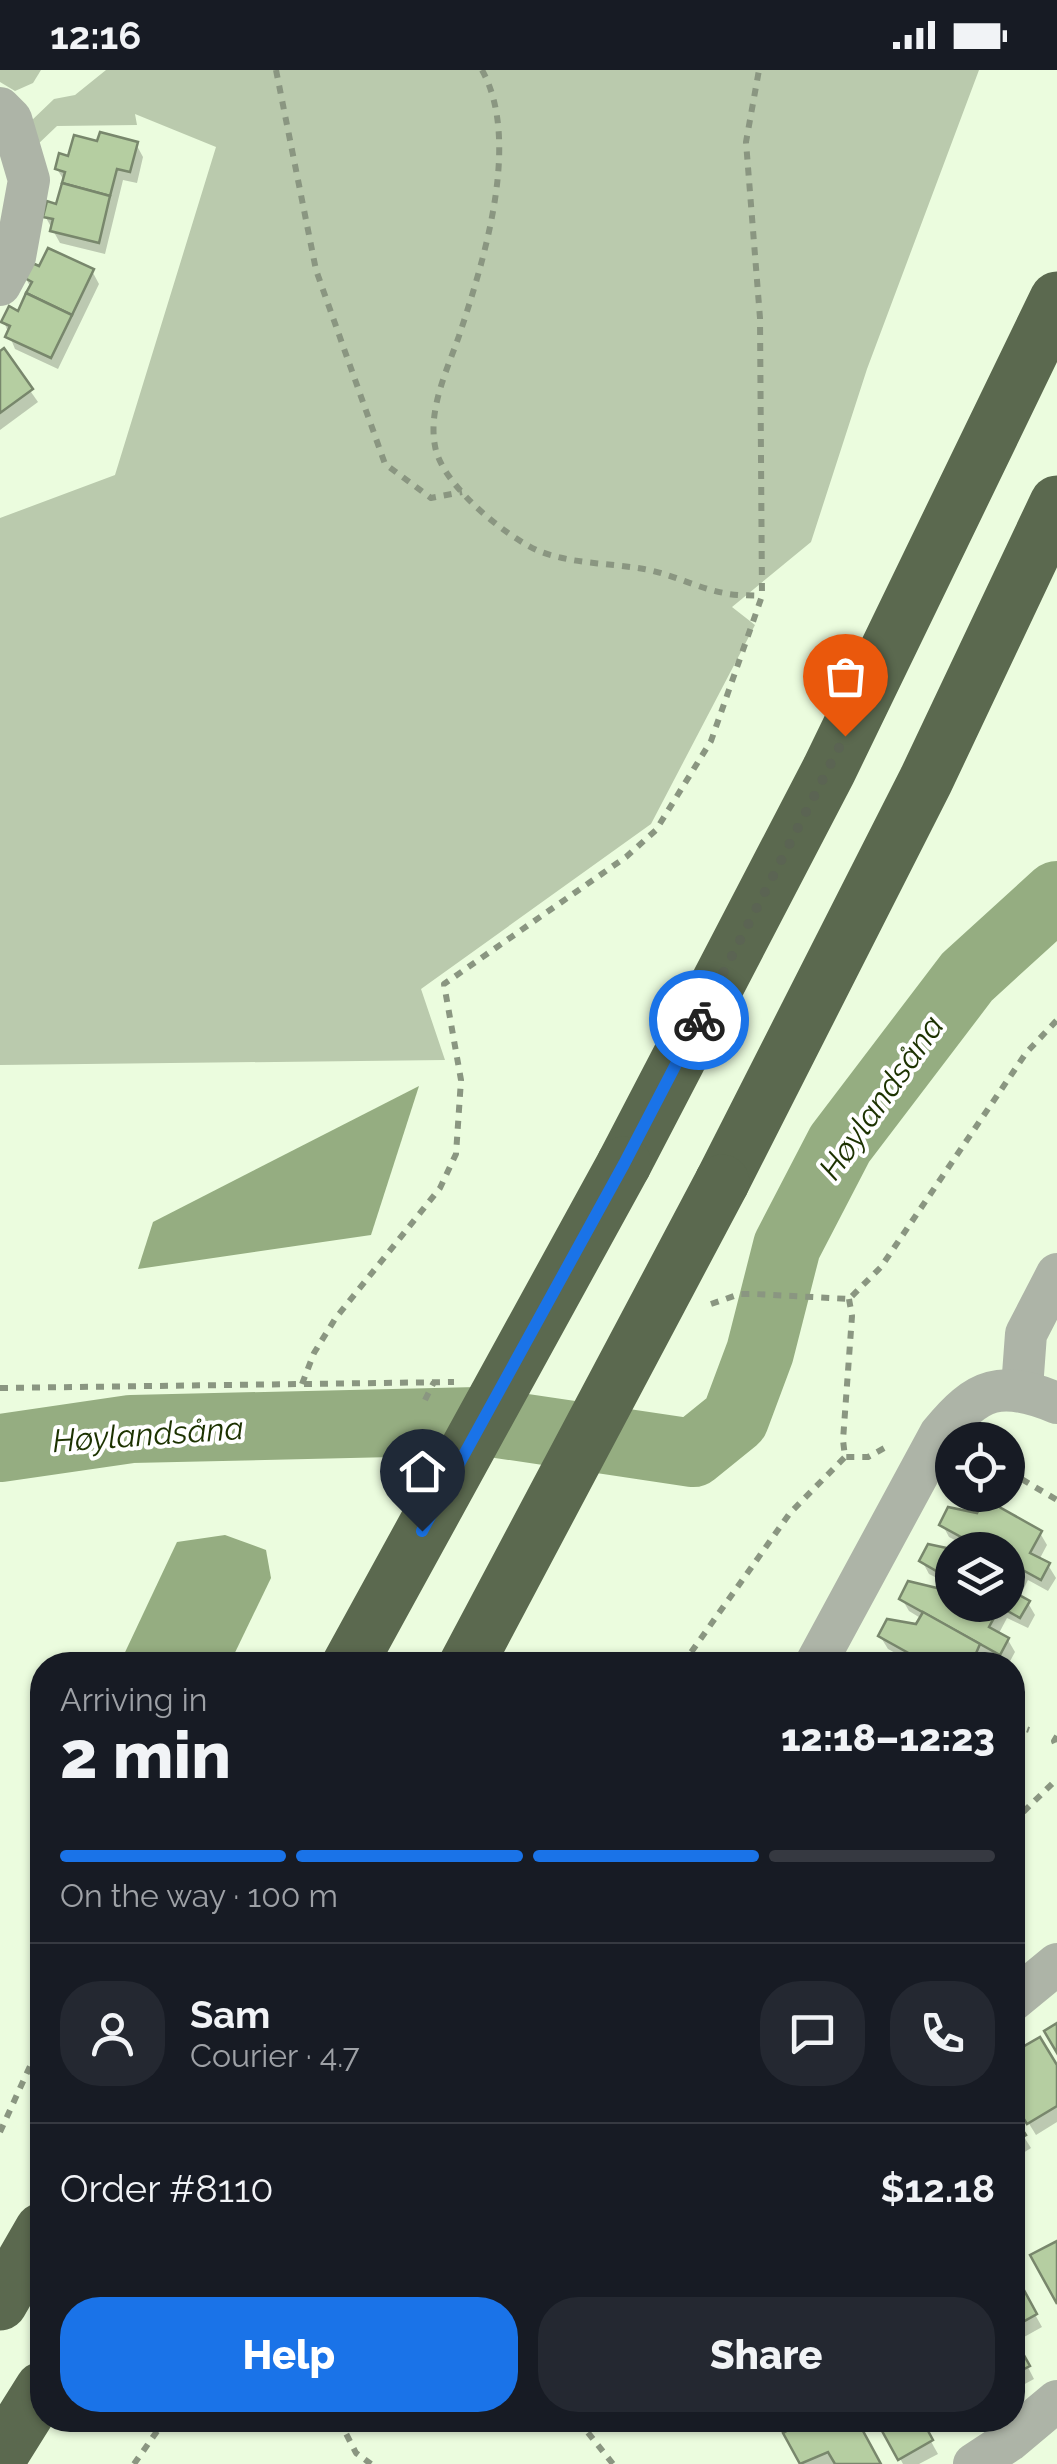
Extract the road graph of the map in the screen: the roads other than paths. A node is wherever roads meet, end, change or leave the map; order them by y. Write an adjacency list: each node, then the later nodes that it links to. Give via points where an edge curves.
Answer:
1 (0, 108): 2 (street, via 10,119 29,180 15,256)
2 (0, 285)
3 (1057, 299): 7 (highway, bridge, via 828,770 624,1164)
4 (1057, 502): 8 (highway, bridge, via 926,780 722,1182)
5 (1057, 1274): 6 (street, via 1026,1334)
6 (1040, 1396): 9 (street, via 984,1393 958,1410)
7 (356, 1652)
8 (473, 1652)
9 (822, 1652)
10 (1057, 1964): 11 (street)
11 (1025, 1990)
12 (30, 2251): 13 (highway)
13 (0, 2302)
14 (1057, 2401): 17 (street)
15 (30, 2408): 16 (highway)
16 (0, 2456)
17 (1004, 2456)

